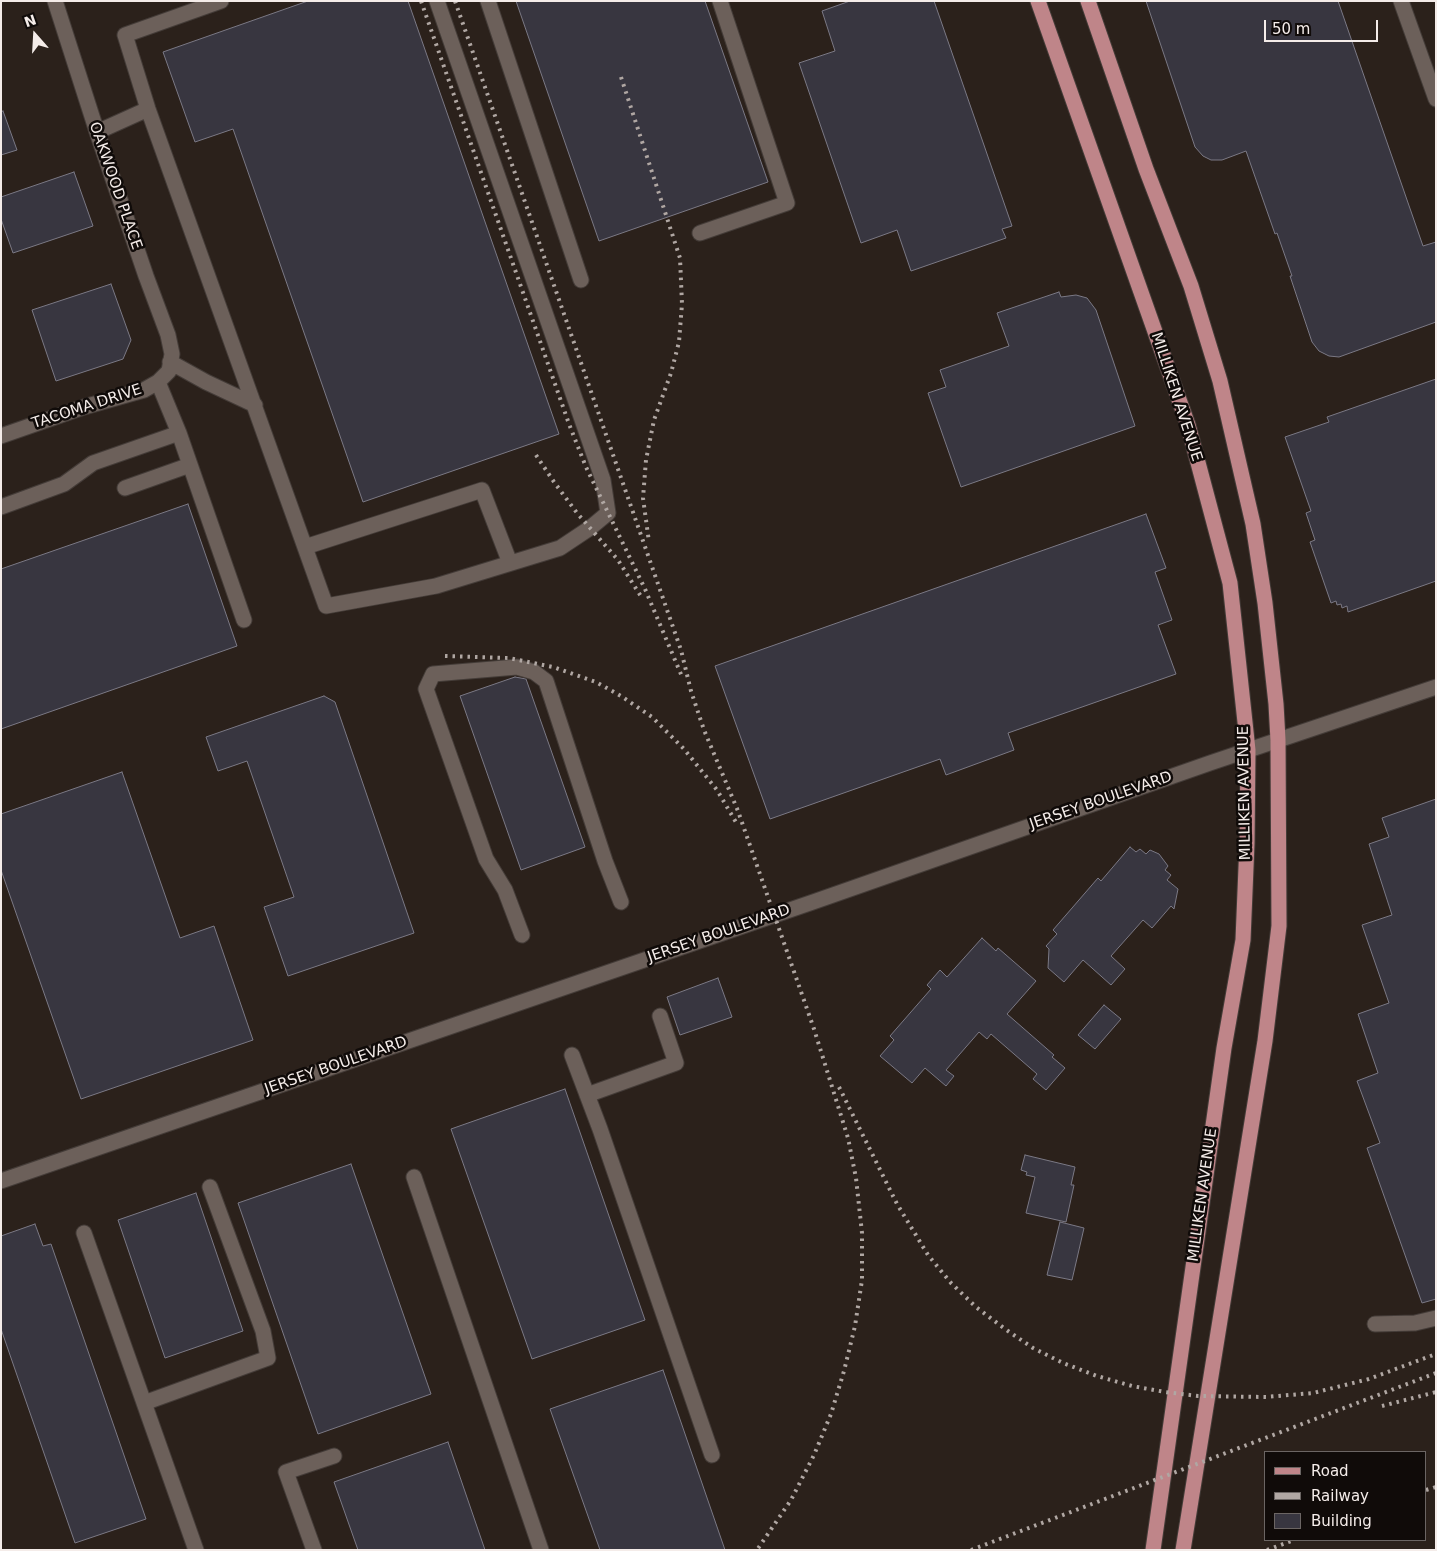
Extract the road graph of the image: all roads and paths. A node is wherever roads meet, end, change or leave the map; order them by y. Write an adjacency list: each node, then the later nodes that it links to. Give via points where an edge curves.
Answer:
1 (55, 1): 11 (street, OAKWOOD PLACE)
2 (221, 1): 10 (street, via 125,35)
3 (437, 1): 23 (street, via 603,480 608,513 560,548)
4 (488, 1): 13 (street)
5 (720, 1): 12 (street, via 787,203)
6 (1038, 1): 27 (main road, MILLIKEN AVENUE, via 1188,425 1230,583)
7 (1088, 1): 26 (main road, via 1146,169 1192,286 1220,381 1255,534)
8 (1401, 1): 9 (street)
9 (1436, 99)
10 (148, 109): 11 (street); 16 (street)
11 (96, 132): 14 (street, OAKWOOD PLACE, via 168,335 172,354)
12 (700, 233)
13 (581, 280)
14 (170, 366): 15 (street, TACOMA DRIVE); 16 (street)
15 (158, 382): 17 (street); 18 (street, TACOMA DRIVE, via 144,390)
16 (255, 405): 22 (street)
17 (179, 434): 19 (street); 21 (street, via 93,463 64,484)
18 (1, 436)
19 (190, 465): 20 (street); 24 (street)
20 (125, 488)
21 (1, 507)
22 (306, 547): 23 (street, via 326,606 436,586); 23 (street, via 482,490)
23 (510, 563)
24 (244, 620)
25 (1436, 687): 26 (street, JERSEY BOULEVARD)
26 (1278, 740): 27 (street, JERSEY BOULEVARD); 46 (main road, via 1279,926 1265,1041)
27 (1248, 750): 34 (street, JERSEY BOULEVARD); 45 (main road, MILLIKEN AVENUE, via 1243,940 1222,1057)
28 (621, 902): 29 (street, via 546,681 534,672 518,667 434,674 426,689 486,859 505,890)
29 (522, 935)
30 (660, 1016): 32 (street, via 676,1063)
31 (572, 1055): 32 (street)
32 (587, 1095): 40 (street, via 665,1338)
33 (414, 1177): 44 (street)
34 (1, 1181)
35 (210, 1187): 39 (street, via 263,1331 268,1358)
36 (84, 1233): 39 (street)
37 (1436, 1318): 38 (street, via 1415,1323)
38 (1375, 1324)
39 (144, 1403): 42 (street)
40 (712, 1454)
41 (334, 1456): 43 (street, via 286,1472)
42 (196, 1550)
43 (314, 1550)
44 (541, 1550)
45 (1153, 1550)
46 (1182, 1550)

